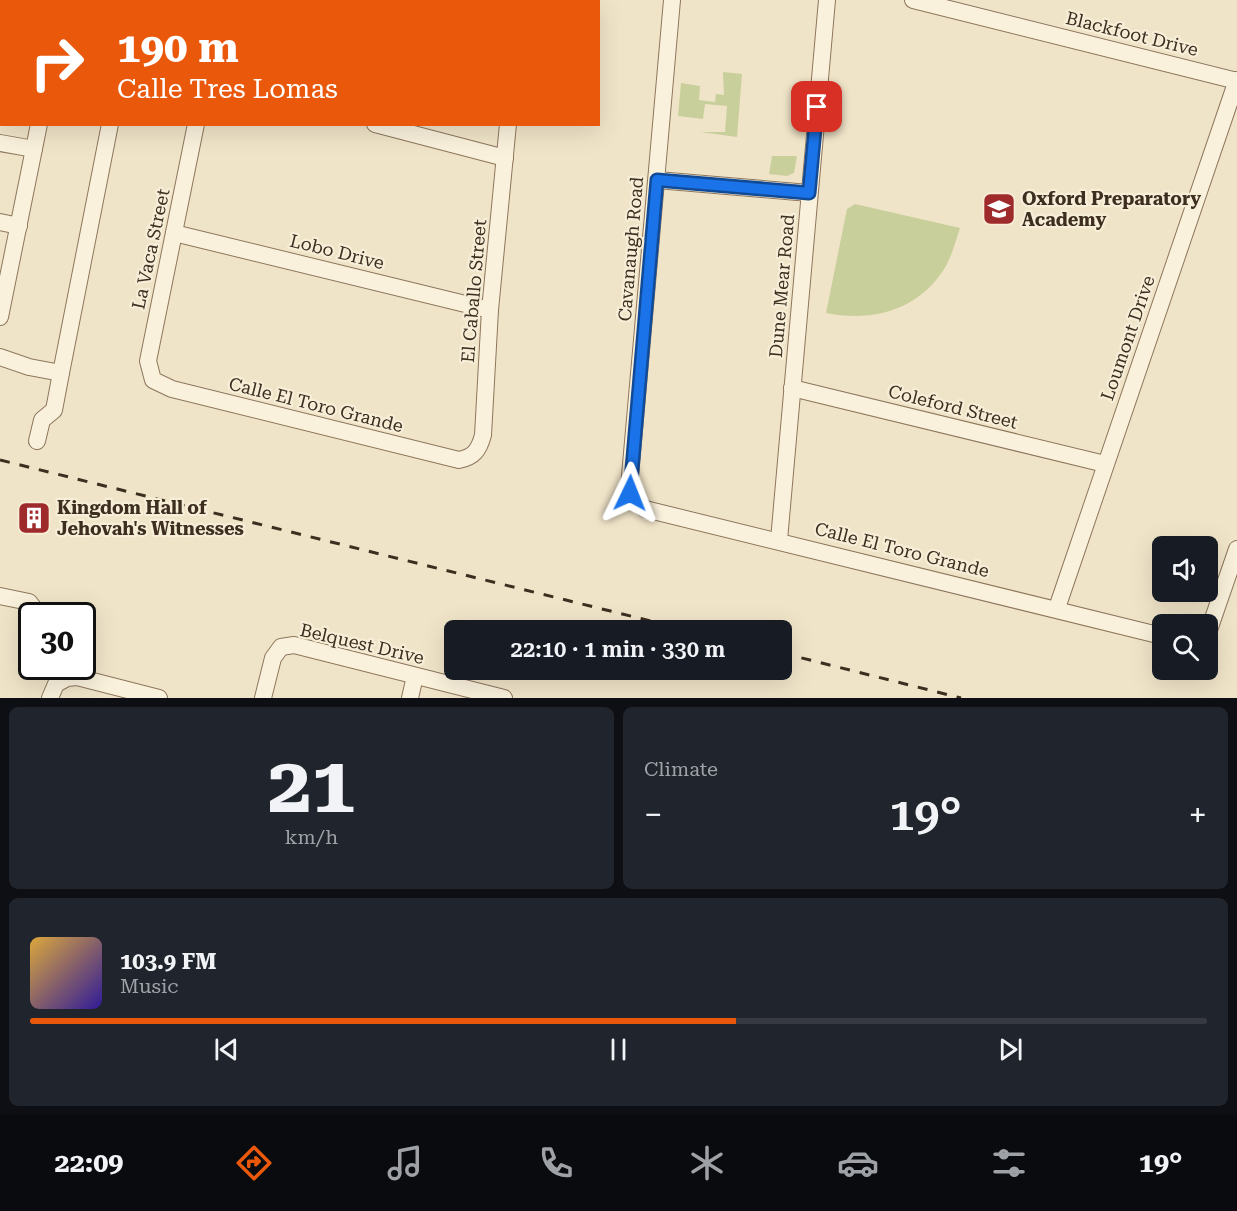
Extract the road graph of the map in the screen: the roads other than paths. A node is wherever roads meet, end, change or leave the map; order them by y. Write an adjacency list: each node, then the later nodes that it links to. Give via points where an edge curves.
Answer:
1 (672, 0): 13 (street, Cavanaugh Road)
2 (827, 0): 14 (street, Dune Mear Road)
3 (913, 0): 4 (street, Blackfoot Drive)
4 (1237, 81): 26 (street, Loumont Drive)
5 (39, 126): 11 (street)
6 (110, 126): 21 (street)
7 (196, 126): 17 (street, La Vaca Street)
8 (383, 126): 12 (street)
9 (508, 126): 12 (street, El Caballo Street)
10 (0, 143): 11 (street)
11 (34, 149): 16 (street)
12 (505, 158): 18 (street, El Caballo Street)
13 (657, 180): 14 (street); 27 (street, Cavanaugh Road, via 629,487)
14 (809, 193): 23 (street, Dune Mear Road)
15 (0, 222): 16 (street)
16 (19, 226): 19 (street)
17 (174, 233): 18 (street, Lobo Drive); 22 (street, La Vaca Street, via 148,361)
18 (490, 310): 25 (street, El Caballo Street, via 483,435)
19 (0, 317)
20 (0, 357): 21 (street)
21 (61, 373): 24 (street, via 54,410 42,420)
22 (153, 380): 25 (street, Calle El Toro Grande, via 172,389 445,458)
23 (792, 388): 26 (street, Coleford Street); 28 (street, Dune Mear Road)
24 (37, 441)
25 (471, 458)
26 (1105, 464): 32 (street, Loumont Drive)
27 (634, 500): 28 (street, Calle El Toro Grande, via 645,509)
28 (779, 540): 32 (street, Calle El Toro Grande)
29 (1237, 549): 33 (street)
30 (0, 596): 31 (street)
31 (29, 602)
32 (1057, 608): 34 (street, Calle El Toro Grande)
33 (1215, 614)
34 (1152, 633)
35 (415, 676): 40 (street, Belquest Drive, via 294,645 281,647 273,658); 41 (street); 42 (street, Belquest Drive)
36 (61, 680): 38 (street)
37 (89, 680): 39 (street)
38 (50, 698)
39 (159, 698)
40 (263, 698)
41 (410, 698)
42 (504, 698)

